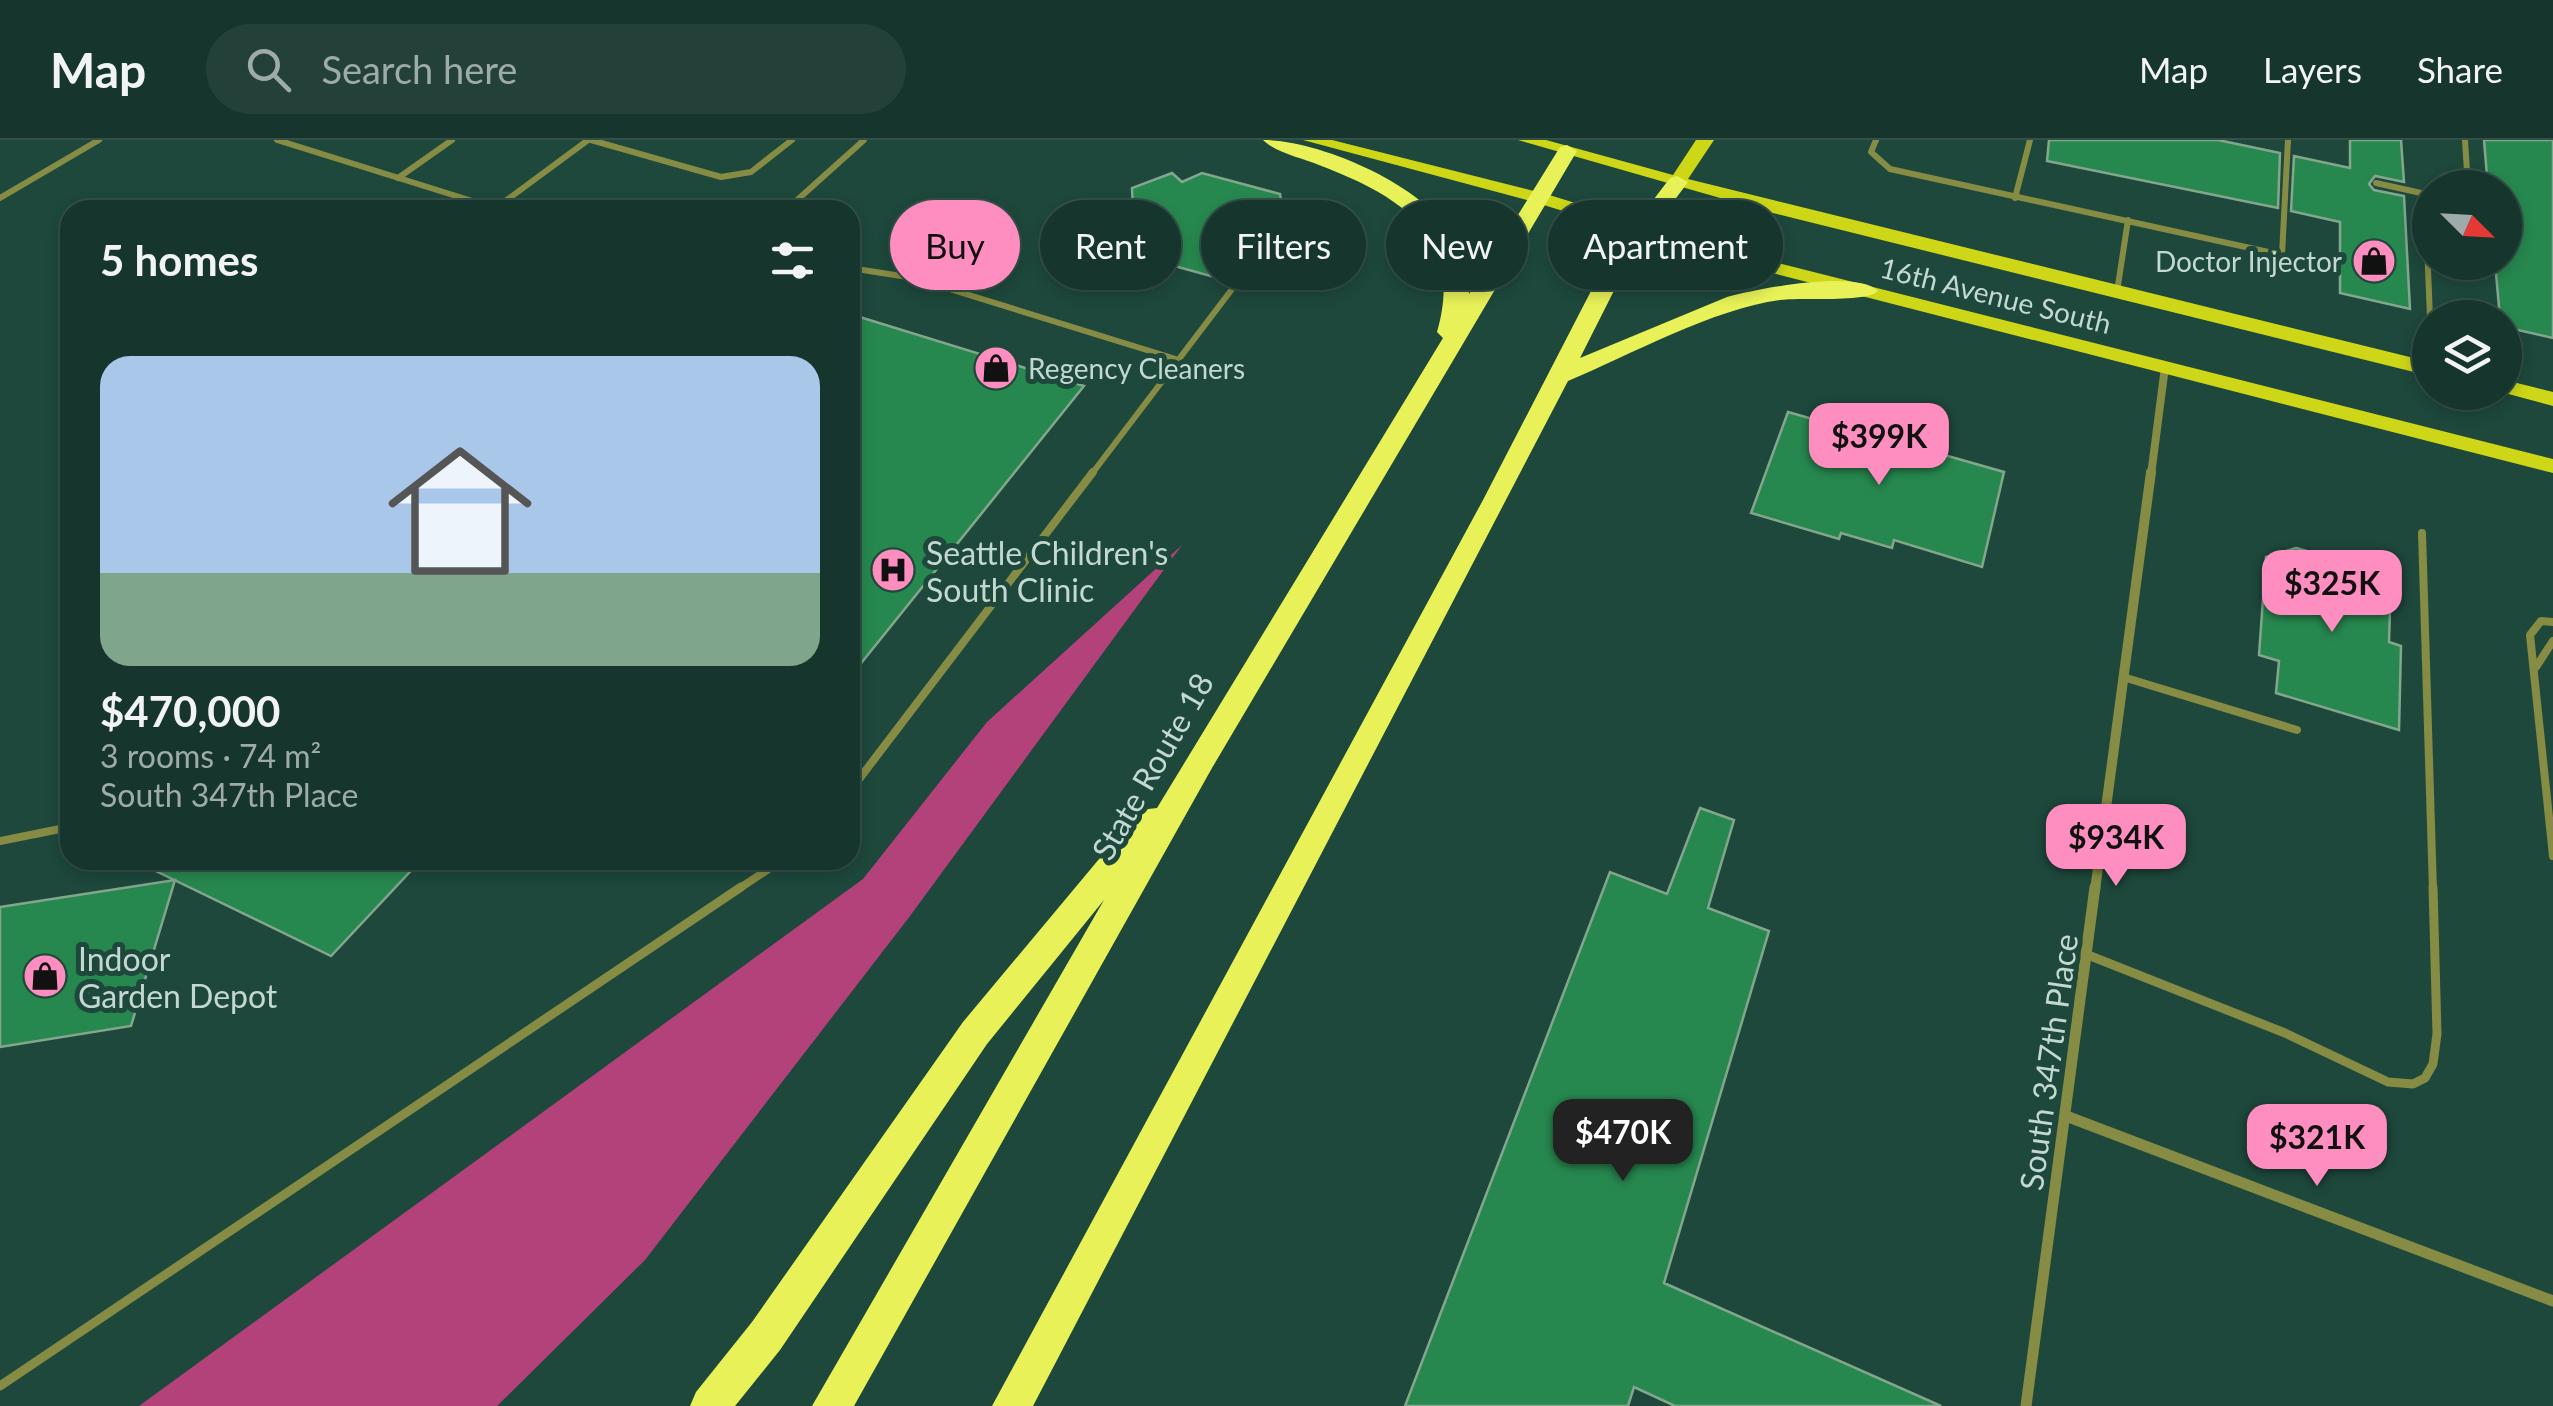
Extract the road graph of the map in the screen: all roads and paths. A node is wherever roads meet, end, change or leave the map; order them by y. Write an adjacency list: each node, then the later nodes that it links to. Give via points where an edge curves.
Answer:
1 (99, 140): 21 (lane)
2 (277, 140): 17 (lane)
3 (452, 140): 17 (lane)
4 (590, 140): 5 (lane, via 721,177 751,172); 25 (lane)
5 (792, 140)
6 (864, 140): 26 (lane)
7 (1273, 140): 38 (highway, via 1381,186 1417,209 1442,236 1455,264 1458,295)
8 (1312, 140): 22 (main road, 16th Avenue South)
9 (1527, 140): 15 (main road, 16th Avenue South)
10 (1705, 140): 18 (main road)
11 (1876, 140): 23 (lane, via 1871,152 1890,168)
12 (2030, 140): 23 (lane)
13 (2288, 140): 29 (lane, via 2282,255)
14 (2465, 140): 16 (lane)
15 (1570, 146): 18 (main road, 16th Avenue South); 22 (highway, State Route 18)
16 (2467, 170)
17 (398, 178): 24 (lane)
18 (1677, 182): 28 (highway); 35 (main road, 16th Avenue South)
19 (2376, 183): 20 (lane)
20 (2412, 191)
21 (0, 198)
22 (1540, 198): 27 (main road, 16th Avenue South); 38 (highway, State Route 18)
23 (2015, 198): 29 (lane)
24 (470, 200)
25 (511, 200)
26 (797, 200)
27 (1548, 200)
28 (1665, 200)
29 (2128, 220): 35 (lane)
30 (860, 270): 36 (lane, via 914,278)
31 (1783, 270): 34 (main road, 16th Avenue South)
32 (1231, 290): 36 (lane)
33 (1603, 290): 40 (highway)
34 (1867, 291): 39 (main road, 16th Avenue South); 40 (highway, via 1791,290 1750,298)
35 (2117, 292): 37 (main road, 16th Avenue South)
36 (1178, 360): 52 (lane)
37 (2412, 364)
38 (1440, 366): 51 (highway, State Route 18)
39 (2165, 367): 43 (main road, 16th Avenue South); 49 (street, South 347th Place)
40 (1559, 376): 63 (highway)
41 (2522, 391): 42 (main road)
42 (2553, 398)
43 (2553, 466)
44 (2422, 534): 57 (lane, via 2437,1034 2433,1064 2420,1082 2388,1082 2284,1032)
45 (2553, 622): 48 (lane, via 2541,620 2530,635)
46 (2553, 642): 48 (lane)
47 (2553, 659): 48 (lane, via 2542,658)
48 (2536, 668): 55 (lane)
49 (2123, 677): 50 (lane); 57 (street, South 347th Place)
50 (2297, 730)
51 (1201, 759): 61 (highway, via 975,1033 766,1336); 62 (highway, State Route 18)
52 (860, 778)
53 (60, 829): 54 (lane)
54 (0, 840)
55 (2553, 856)
56 (767, 870): 60 (lane)
57 (2088, 954): 58 (street, South 347th Place)
58 (2066, 1116): 59 (street); 64 (street, South 347th Place)
59 (2553, 1301)
60 (0, 1386)
61 (710, 1406)
62 (832, 1406)
63 (1012, 1406)
64 (2026, 1406)

